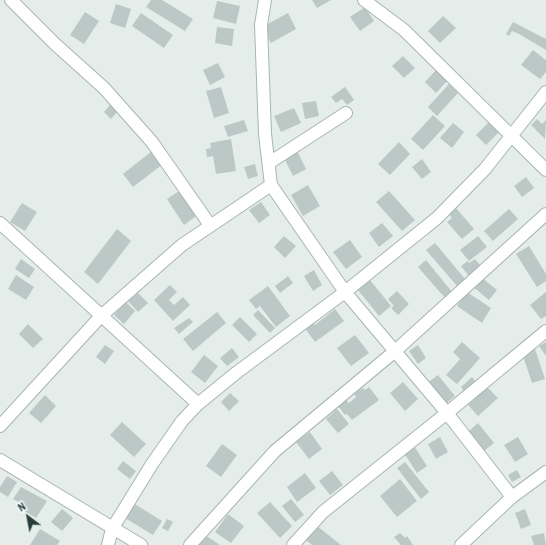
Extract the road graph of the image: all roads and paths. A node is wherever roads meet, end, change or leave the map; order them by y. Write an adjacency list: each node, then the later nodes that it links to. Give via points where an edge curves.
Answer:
1 (11, 0): 12 (street, via 104,88 152,142)
2 (265, 0): 7 (street, via 261,25 265,134)
3 (364, 0): 6 (street, via 404,30)
4 (546, 92): 6 (street)
5 (346, 113): 7 (street)
6 (511, 136): 8 (street); 13 (street, via 485,169 437,218)
7 (269, 163): 9 (street)
8 (546, 170)
9 (271, 185): 12 (street); 13 (street)
10 (546, 214): 16 (street)
11 (0, 223): 14 (street)
12 (210, 225): 14 (street, via 182,244)
13 (345, 292): 16 (street); 17 (street)
14 (101, 316): 17 (street); 19 (street)
15 (546, 331): 18 (street)
16 (394, 352): 18 (street); 26 (street, via 275,451)
17 (198, 404): 23 (street, via 173,434)
18 (447, 413): 22 (street); 27 (street, via 323,512)
19 (0, 426)
20 (0, 460): 23 (street)
21 (546, 472): 22 (street)
22 (512, 497): 28 (street)
23 (112, 529): 24 (street); 25 (street)
24 (108, 545)
25 (141, 545)
26 (190, 545)
27 (293, 545)
28 (461, 545)

